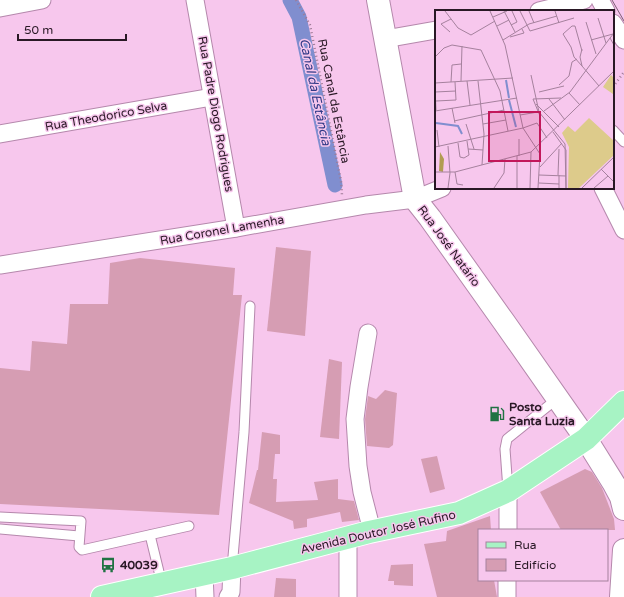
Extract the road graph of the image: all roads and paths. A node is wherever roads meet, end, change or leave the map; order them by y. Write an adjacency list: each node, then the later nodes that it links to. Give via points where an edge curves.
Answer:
1 (42, 0): 7 (street)
2 (195, 0): 16 (street, Rua Padre Diogo Rodrigues)
3 (296, 0): 23 (path, Rua Canal da Estância, via 310,26 341,181)
4 (378, 0): 12 (main road, Rua José Natário)
5 (584, 0): 8 (street)
6 (600, 0): 9 (street)
7 (0, 8)
8 (543, 10)
9 (605, 10)
10 (614, 25): 13 (street)
11 (435, 30): 12 (street)
12 (385, 39): 22 (main road, Rua José Natário)
13 (624, 40)
14 (624, 72): 15 (path)
15 (614, 86)
16 (212, 97): 18 (street, Rua Theodorico Selva); 24 (street, Rua Padre Diogo Rodrigues)
17 (614, 131): 19 (lane)
18 (0, 134)
19 (624, 142)
20 (440, 189): 22 (street, Rua Coronel Lamenha)
21 (604, 189): 25 (street)
22 (415, 199): 23 (street, Rua Coronel Lamenha); 29 (main road, Rua José Natário)
23 (343, 209): 24 (street, Rua Coronel Lamenha)
24 (236, 228): 26 (street, Rua Coronel Lamenha)
25 (624, 230)
26 (0, 265)
27 (250, 306): 45 (lane, via 244,432)
28 (368, 333): 39 (street, via 355,419 358,466)
29 (558, 398): 31 (main road, Rua José Natário); 32 (lane, via 506,439)
30 (624, 402): 31 (main road, Avenida Doutor José Rufino)
31 (586, 439): 32 (main road, Avenida Doutor José Rufino); 33 (main road, Rua José Natário, via 614,484)
32 (508, 491): 37 (street); 39 (main road, Avenida Doutor José Rufino, via 459,513)
33 (624, 509)
34 (4, 518): 35 (lane); 38 (lane)
35 (44, 520): 40 (lane); 42 (lane, via 81,521)
36 (189, 526): 41 (lane)
37 (508, 529)
38 (4, 530): 40 (lane)
39 (372, 531): 43 (main road, Avenida Doutor José Rufino)
40 (44, 533): 42 (lane)
41 (150, 535): 42 (lane, via 82,550 79,547); 48 (lane)
42 (80, 536)
43 (348, 538): 45 (main road, Avenida Doutor José Rufino); 52 (street)
44 (624, 550): 54 (main road)
45 (232, 568): 46 (main road, Avenida Doutor José Rufino); 51 (street, via 231,592)
46 (204, 574): 48 (main road, Avenida Doutor José Rufino); 50 (street)
47 (507, 581): 53 (street)
48 (162, 584): 49 (main road, Avenida Doutor José Rufino)
49 (102, 597)
50 (205, 597)
51 (228, 597)
52 (348, 597)
53 (507, 597)
54 (621, 597)

